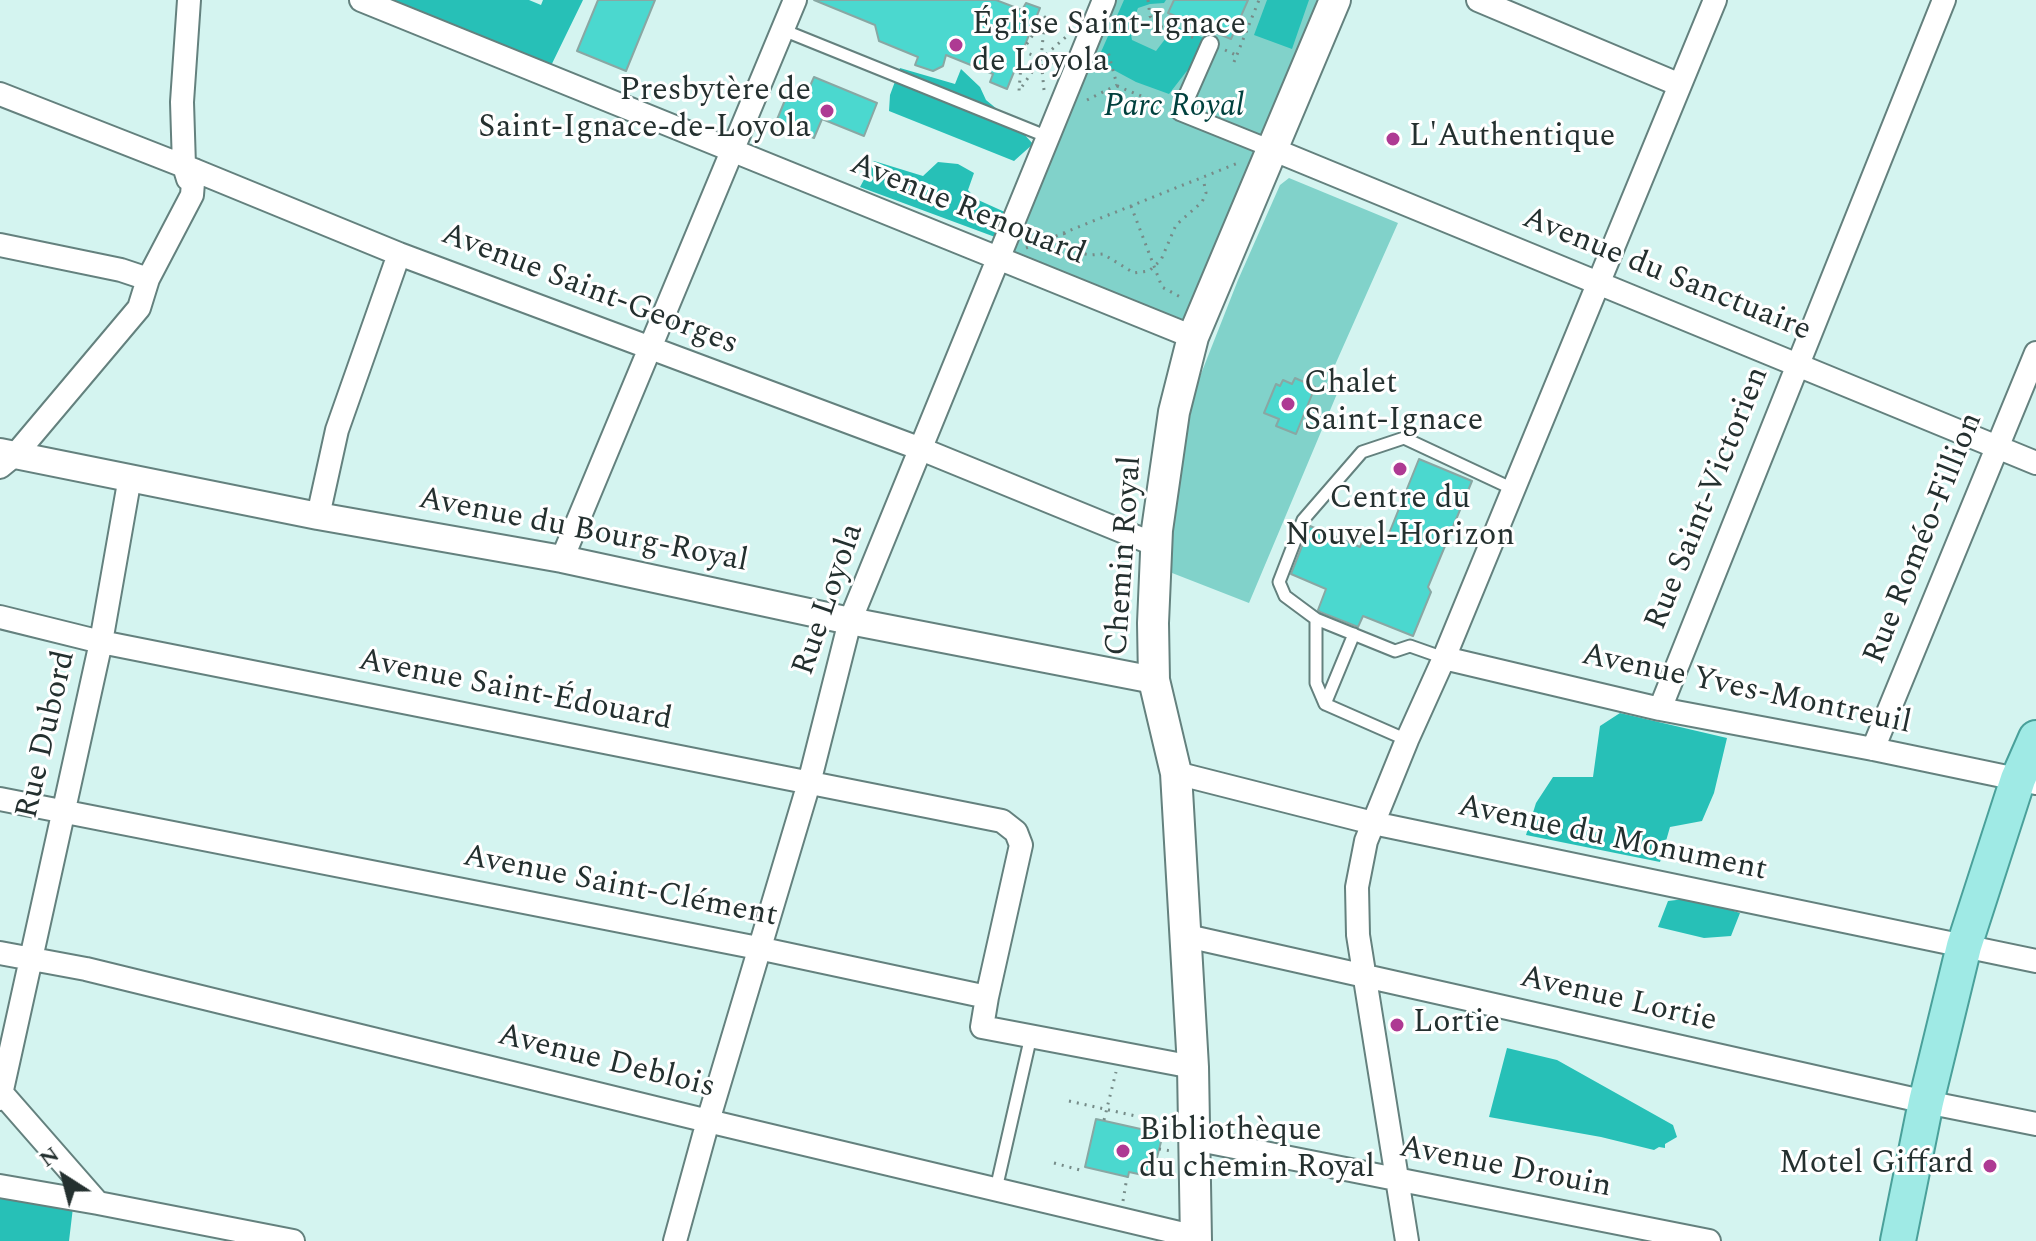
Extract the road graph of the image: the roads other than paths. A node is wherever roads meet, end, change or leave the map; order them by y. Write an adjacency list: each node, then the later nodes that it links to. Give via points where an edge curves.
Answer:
1 (189, 0): 16 (street, via 182,102)
2 (361, 0): 15 (street, Avenue Renouard)
3 (795, 0): 9 (street)
4 (1335, 0): 14 (main road, Chemin Royal)
5 (1478, 0): 11 (street)
6 (1715, 0): 11 (street)
7 (1944, 0): 25 (street, Rue Saint-Victorien)
8 (1101, 7): 13 (street, Rue Loyola)
9 (783, 30): 13 (lane); 15 (street)
10 (1210, 44): 14 (street, via 1180,112)
11 (1680, 85): 21 (street)
12 (0, 94): 16 (street, Avenue Saint-Georges)
13 (1048, 137): 19 (street, Rue Loyola)
14 (1272, 149): 21 (street, Avenue du Sanctuaire); 22 (main road, Chemin Royal)
15 (732, 151): 19 (street, Avenue Renouard); 23 (street)
16 (189, 168): 18 (street, Avenue Saint-Georges); 20 (street, via 192,195)
17 (0, 245): 20 (street)
18 (399, 254): 23 (street, Avenue Saint-Georges); 32 (street, via 337,430)
19 (999, 259): 22 (street, Avenue Renouard); 27 (street, Rue Loyola)
20 (148, 279): 28 (street, via 139,308)
21 (1598, 283): 25 (street, Avenue du Sanctuaire); 31 (street)
22 (1193, 337): 33 (main road, Chemin Royal, via 1174,412)
23 (650, 348): 27 (street, Avenue Saint-Georges); 34 (street)
24 (2036, 353): 26 (street, Rue Roméo-Fillion)
25 (1797, 364): 26 (street, Avenue du Sanctuaire); 43 (street, Rue Saint-Victorien)
26 (1998, 446): 29 (street, Avenue du Sanctuaire); 46 (street, Rue Roméo-Fillion)
27 (921, 449): 33 (street, Avenue Saint-Georges); 37 (street, Rue Loyola)
28 (5, 458): 30 (street, Avenue du Bourg-Royal)
29 (2036, 463)
30 (130, 477): 32 (street, Avenue du Bourg-Royal); 39 (street, Rue Dubord)
31 (1513, 489): 36 (lane, via 1404,438 1362,452 1303,520 1279,582 1285,596); 40 (street)
32 (318, 516): 34 (street, Avenue du Bourg-Royal)
33 (1156, 545): 41 (main road, Chemin Royal)
34 (562, 559): 37 (street, Avenue du Bourg-Royal)
35 (0, 617): 39 (street, Avenue Saint-Édouard)
36 (1316, 619): 38 (lane); 42 (lane, via 1316,683)
37 (850, 621): 41 (street, Avenue du Bourg-Royal); 49 (street, Rue Loyola)
38 (1354, 634): 40 (lane, via 1395,651 1410,646); 42 (lane)
39 (101, 642): 49 (street, Avenue Saint-Édouard); 51 (street, Rue Dubord)
40 (1444, 658): 43 (street, Avenue Yves-Montreuil); 45 (street)
41 (1154, 680): 47 (main road, Chemin Royal)
42 (1325, 704): 45 (lane)
43 (1660, 709): 46 (street, Avenue Yves-Montreuil)
44 (2036, 738): 48 (main road)
45 (1407, 740): 52 (street)
46 (1873, 749): 48 (street, Avenue Yves-Montreuil)
47 (1176, 773): 52 (street, Avenue du Monument); 53 (main road, Chemin Royal)
48 (2027, 781): 54 (main road)
49 (809, 783): 55 (street, Rue Loyola); 60 (street, Avenue Saint-Édouard, via 1002,821 1016,832 1021,845)
50 (0, 799): 51 (street, Avenue Saint-Clément)
51 (63, 812): 55 (street, Avenue Saint-Clément); 57 (street, Rue Dubord)
52 (1373, 823): 54 (street, Avenue du Monument); 59 (street, via 1357,887)
53 (1187, 936): 59 (street, Avenue Lortie); 62 (main road, Chemin Royal)
54 (1964, 946): 58 (street, Avenue du Monument); 64 (main road)
55 (758, 948): 60 (street, Avenue Saint-Clément); 65 (street, Rue Loyola)
56 (0, 953): 57 (street, Avenue Deblois)
57 (31, 959): 63 (street, Rue Dubord); 65 (street, Avenue Deblois)
58 (2036, 961)
59 (1363, 977): 64 (street, Avenue Lortie); 68 (street)
60 (987, 997): 61 (street, via 982,1027)
61 (1031, 1036): 62 (street); 70 (lane)
62 (1193, 1067): 67 (main road, Chemin Royal)
63 (0, 1094): 71 (street)
64 (1926, 1102): 66 (street, Avenue Lortie); 77 (main road)
65 (708, 1121): 70 (street, Avenue Deblois); 74 (street, Rue Loyola)
66 (2036, 1124)
67 (1194, 1135): 68 (street, Avenue Drouin); 72 (main road, Chemin Royal)
68 (1397, 1181): 75 (street); 76 (street, Avenue Drouin)
69 (0, 1186): 71 (street)
70 (996, 1189): 72 (street, Avenue Deblois)
71 (98, 1203): 73 (street)
72 (1196, 1239)
73 (293, 1241)
74 (675, 1241)
75 (1407, 1241)
76 (1709, 1241)
77 (1898, 1241)

